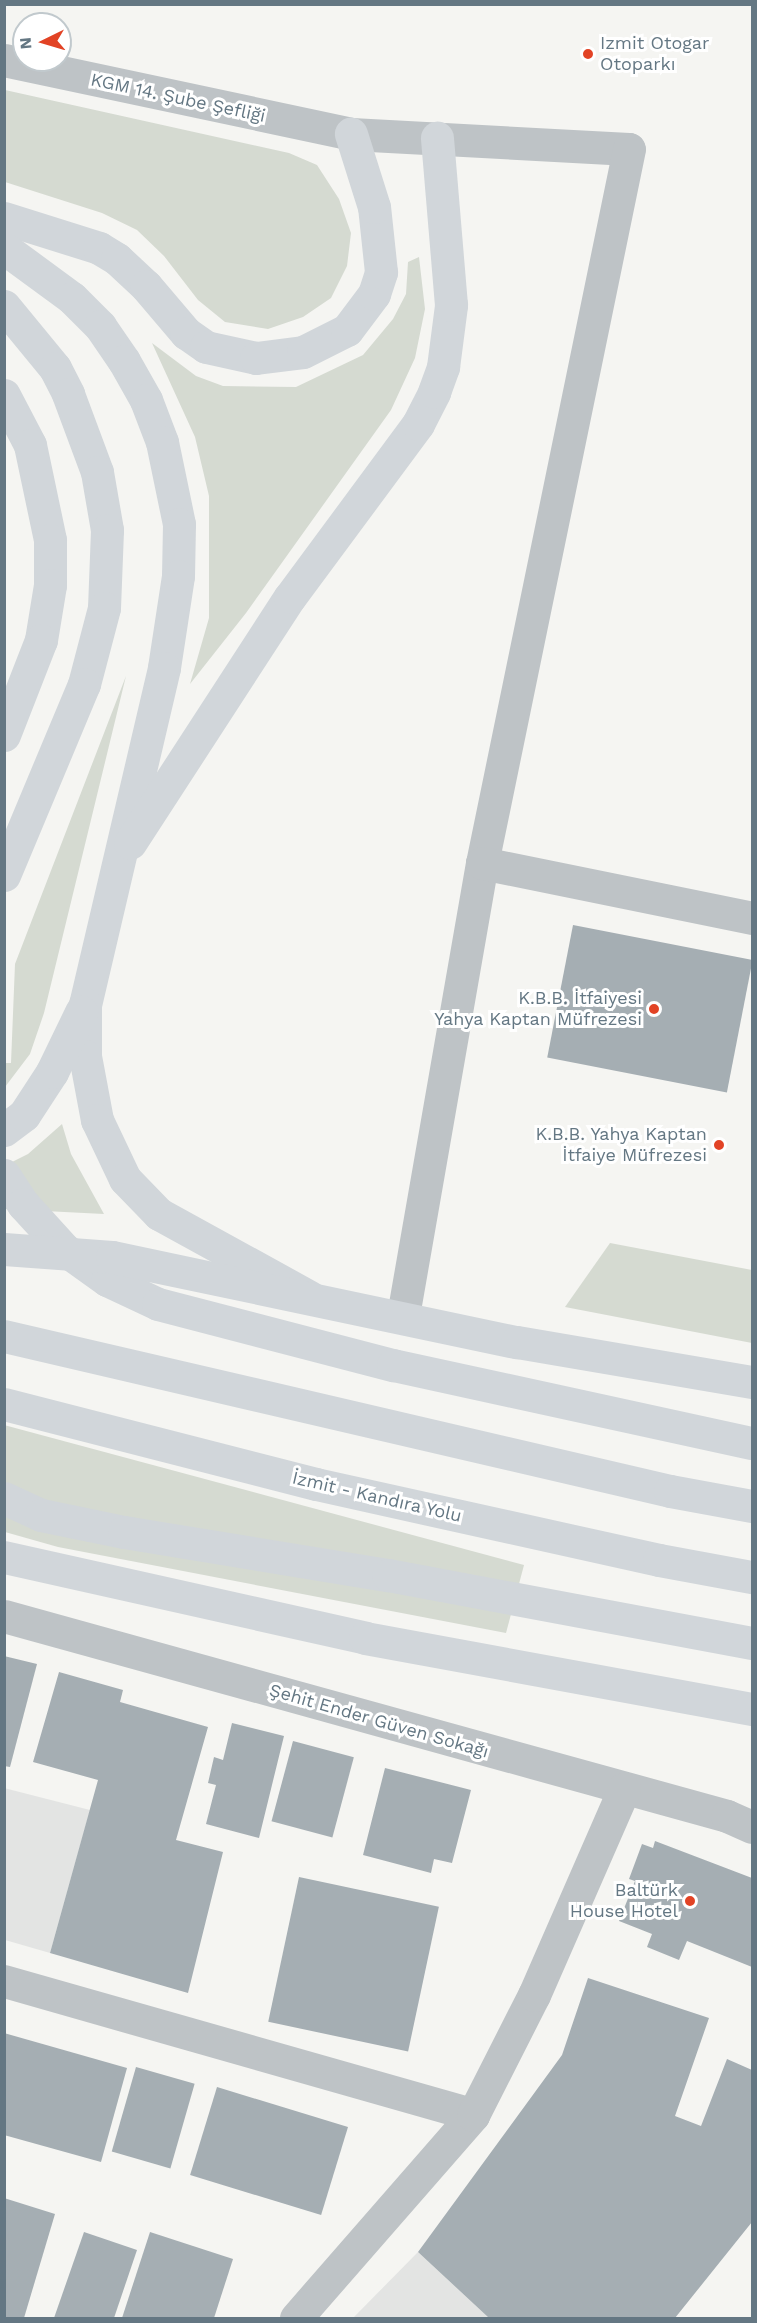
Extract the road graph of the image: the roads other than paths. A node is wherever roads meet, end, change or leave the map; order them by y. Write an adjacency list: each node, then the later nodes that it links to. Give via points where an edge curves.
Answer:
1 (4, 60): 2 (street, KGM 14. Şube Şefliği)
2 (351, 134): 3 (street, KGM 14. Şube Şefliği); 4 (highway, via 374,207 381,272 374,294 347,330 303,352 256,358 231,356 206,347 186,333 147,286 117,259 99,248)
3 (437, 138): 9 (street, KGM 14. Şube Şefliği, via 629,149); 10 (highway, via 451,305 443,368 434,392 418,424 290,597)
4 (4, 218)
5 (4, 248): 10 (highway, via 72,298 114,344 146,400 174,490 179,552 174,615)
6 (4, 306): 11 (highway, via 55,368 79,418 97,472 107,530 104,608 84,684)
7 (4, 395): 8 (highway, via 33,454 50,540 50,585 41,640)
8 (4, 735)
9 (482, 863): 12 (street); 18 (street)
10 (115, 867): 13 (highway)
11 (4, 875)
12 (753, 918)
13 (85, 1004): 14 (highway, via 52,1071 24,1115); 17 (highway, via 85,1056 97,1120 125,1179 138,1196 181,1230)
14 (4, 1130)
15 (4, 1175): 22 (highway, via 23,1204 65,1250 107,1280 158,1304 405,1368)
16 (4, 1249): 17 (highway, via 112,1257)
17 (310, 1297): 18 (highway)
18 (403, 1317): 20 (highway, via 517,1342)
19 (5, 1336): 24 (highway, via 670,1491)
20 (753, 1382)
21 (4, 1404): 26 (highway, İzmit - Kandıra Yolu, via 316,1484)
22 (753, 1443)
23 (4, 1498): 28 (highway, via 41,1515 124,1532 388,1575)
24 (753, 1506)
25 (4, 1557): 29 (highway, via 365,1638)
26 (753, 1577)
27 (4, 1616): 30 (street, Şehit Ender Güven Sokağı)
28 (753, 1643)
29 (753, 1709)
30 (624, 1789): 31 (street, Şehit Ender Güven Sokağı); 33 (street, via 534,1995)
31 (753, 1827)
32 (4, 1981): 33 (street)
33 (473, 2115): 34 (street)
34 (296, 2319)

